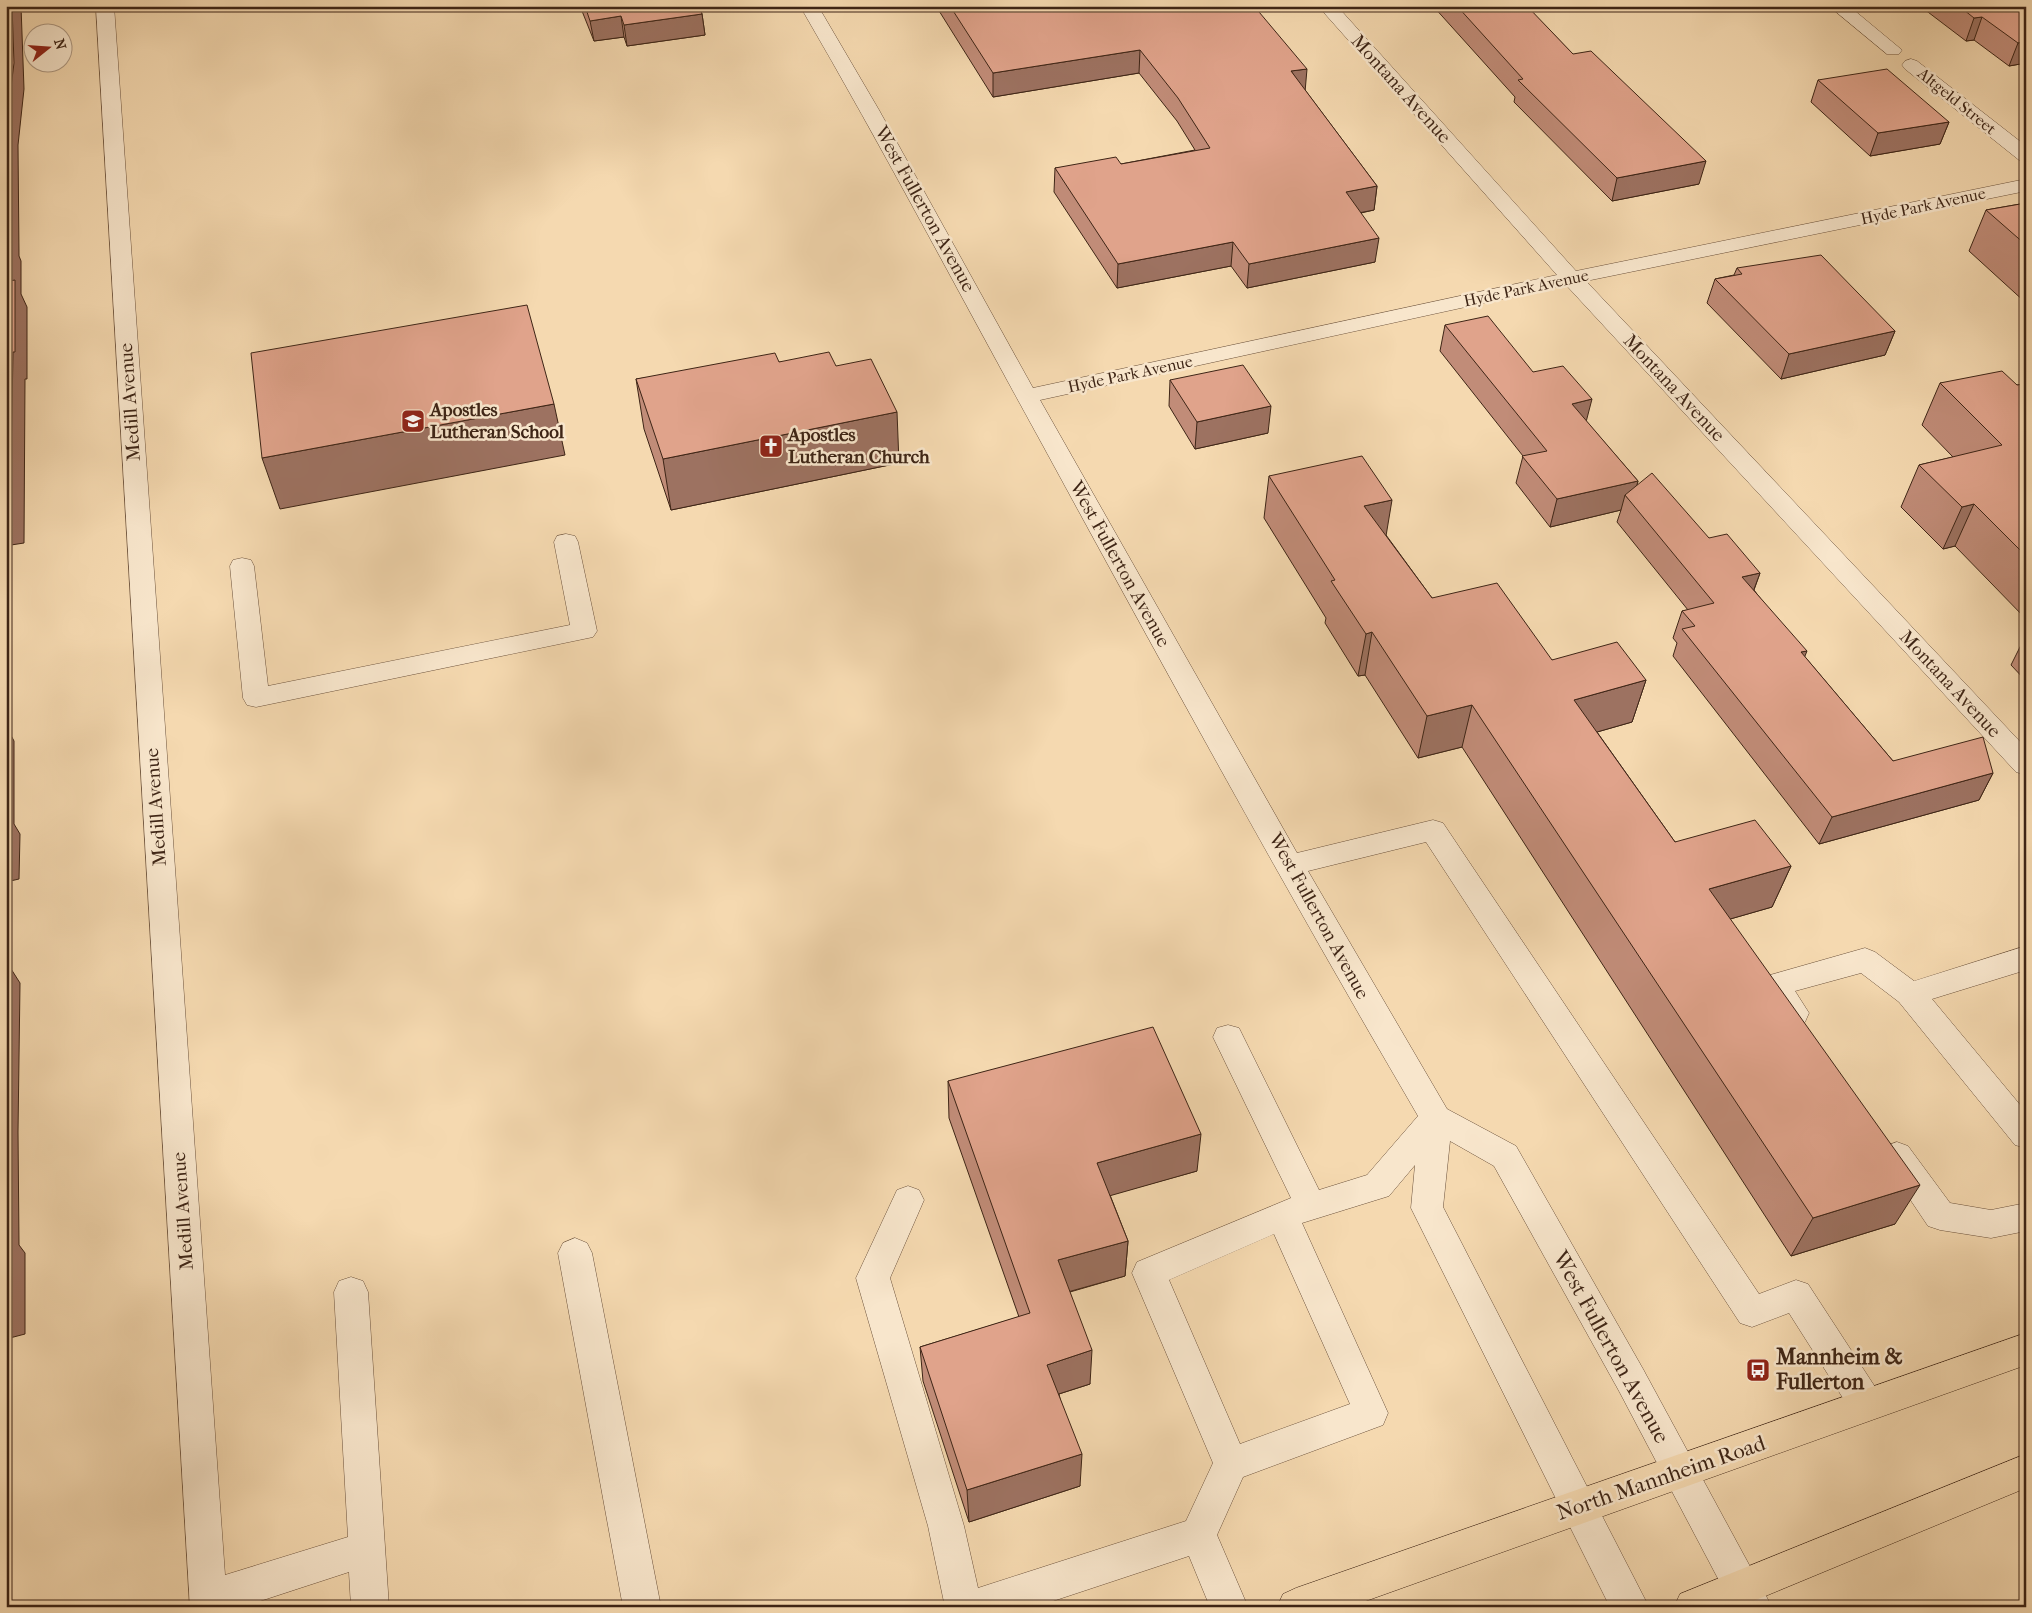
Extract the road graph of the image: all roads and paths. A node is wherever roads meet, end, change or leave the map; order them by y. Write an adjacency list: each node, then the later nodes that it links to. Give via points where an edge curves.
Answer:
1 (106, 6): 36 (street, Medill Avenue)
2 (809, 6): 10 (street, West Fullerton Avenue)
3 (1327, 6): 9 (street, Montana Avenue)
4 (1838, 6): 5 (street)
5 (1893, 50)
6 (1911, 65): 7 (street, Altgeld Street)
7 (2026, 156)
8 (2026, 185): 9 (street, Hyde Park Avenue)
9 (1571, 278): 10 (street, Hyde Park Avenue); 13 (street, Montana Avenue)
10 (1028, 396): 14 (street, West Fullerton Avenue)
11 (566, 542): 12 (street, via 584,631 256,698)
12 (242, 566)
13 (2026, 765)
14 (1290, 865): 19 (street, West Fullerton Avenue); 28 (street, via 1433,830 1752,1312 1796,1295)
15 (2026, 958): 16 (street)
16 (1910, 994): 17 (street, via 1866,960 1774,985); 21 (street)
17 (1808, 1033)
18 (1228, 1037): 23 (street)
19 (1436, 1118): 23 (street, via 1378,1186); 30 (street, West Fullerton Avenue, via 1505,1156 1632,1380); 32 (street, via 1427,1208)
20 (1883, 1136): 24 (street, via 1940,1216 1991,1224)
21 (2026, 1136)
22 (908, 1200): 39 (street, via 873,1278 946,1526)
23 (1296, 1211): 29 (street, via 1371,1413); 29 (street, via 1149,1273)
24 (2026, 1217)
25 (575, 1253): 38 (street)
26 (351, 1292): 34 (street)
27 (2026, 1349): 28 (main road, North Mannheim Road)
28 (1867, 1405): 30 (main road, North Mannheim Road)
29 (1231, 1464): 33 (street)
30 (1679, 1471): 32 (main road, North Mannheim Road); 35 (street, West Fullerton Avenue)
31 (2026, 1471): 35 (main road)
32 (1579, 1506): 42 (main road, North Mannheim Road); 43 (street)
33 (1198, 1535): 40 (street); 41 (street)
34 (366, 1549): 36 (street); 37 (street)
35 (1748, 1596): 44 (main road)
36 (209, 1603)
37 (370, 1607)
38 (642, 1607)
39 (964, 1607)
40 (978, 1607)
41 (1229, 1607)
42 (1296, 1607)
43 (1630, 1607)
44 (1693, 1607)

